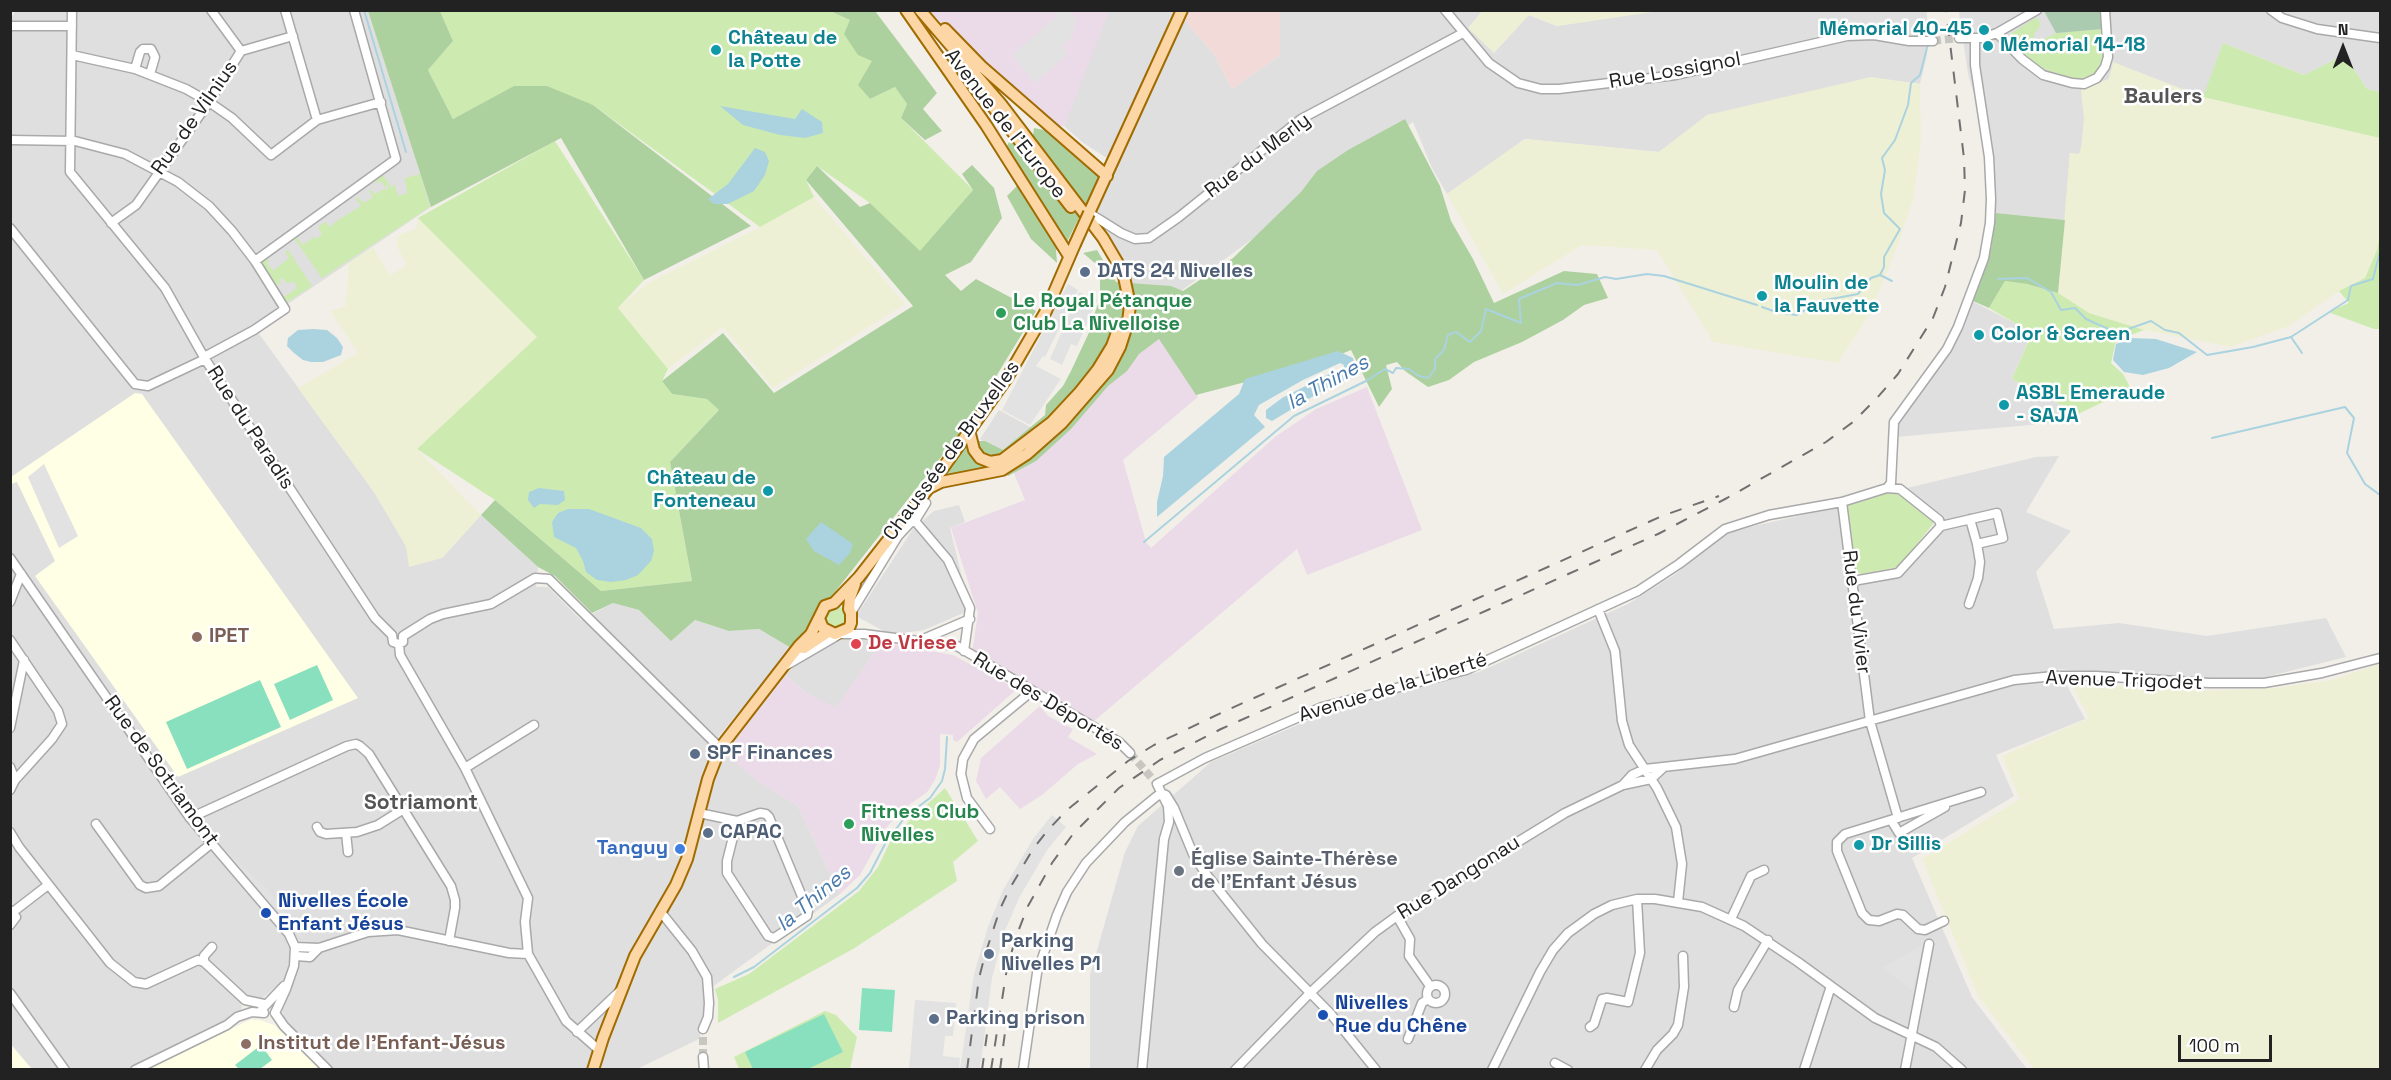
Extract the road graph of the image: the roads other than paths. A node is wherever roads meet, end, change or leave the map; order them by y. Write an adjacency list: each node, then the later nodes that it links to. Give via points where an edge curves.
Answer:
1 (72, 10): 15 (street)
2 (211, 10): 23 (street)
3 (285, 10): 18 (street)
4 (354, 10): 28 (street)
5 (906, 10): 38 (main road, via 986,125)
6 (913, 10): 37 (main road, Avenue de l'Europe)
7 (920, 10): 37 (main road, Avenue de l'Europe, via 1001,104)
8 (927, 10): 33 (main road, via 981,66)
9 (1182, 10): 33 (main road)
10 (1445, 10): 16 (street, Rue Lossignol)
11 (2037, 10): 17 (street)
12 (2105, 10): 17 (street, via 2106,67 2097,78 2084,84 2043,75)
13 (2271, 10): 21 (street, via 2282,18 2317,29)
14 (12, 26): 15 (street)
15 (72, 26): 24 (street)
16 (1463, 33): 22 (street, Rue Lossignol, via 1489,63 1518,83 1541,89 1676,75 1847,36); 34 (street, Rue du Merly, via 1301,119 1149,237 1135,239)
17 (1997, 33): 20 (street)
18 (293, 36): 23 (street, Rue de Vilnius); 29 (street)
19 (1959, 38): 20 (street)
20 (1975, 38): 42 (street, via 1991,199 1984,258 1947,349 1894,422 1891,483)
21 (2380, 38)
22 (1933, 41)
23 (241, 51): 27 (street, Rue de Vilnius)
24 (72, 55): 25 (street); 31 (street)
25 (135, 69): 26 (street); 26 (street, via 140,52 151,49 155,57)
26 (150, 74): 27 (street)
27 (209, 102): 29 (street, via 271,155); 32 (street, Rue de Vilnius)
28 (381, 102): 29 (street); 39 (street, via 395,162)
29 (317, 120)
30 (10, 140): 31 (street)
31 (70, 141): 32 (street, via 125,154); 35 (street, via 70,172)
32 (158, 170): 35 (street, Rue de Vilnius, via 136,205); 39 (street, via 209,206)
33 (1107, 176): 34 (main road)
34 (1089, 213): 38 (main road, Chaussée de Bruxelles, bridge)
35 (111, 223): 40 (street, via 165,288)
36 (10, 228): 40 (street, Rue du Paradis, via 135,384 148,386)
37 (1099, 239): 41 (main road, via 1116,274 1123,309 1112,346 1098,369 1052,422 1002,460 990,462 980,458); 43 (main road, via 1123,272 1130,305 1120,347 1108,370 1062,423 1027,454 1002,470 941,482)
38 (1069, 256): 41 (main road, Chaussée de Bruxelles, via 1019,361)
39 (255, 261): 40 (street, via 285,309)
40 (204, 358): 64 (street, Rue du Paradis, via 375,618)
41 (969, 430): 43 (main road, Chaussée de Bruxelles)
42 (1887, 488): 44 (street, Avenue de la Liberté); 48 (street, via 1899,489 1939,520)
43 (928, 489): 45 (main road, Chaussée de Bruxelles)
44 (1842, 502): 53 (street, Rue du Vivier); 57 (street, Avenue de la Liberté, via 1768,515 1725,529 1638,591)
45 (921, 503): 47 (street, Chaussée de Bruxelles); 52 (main road, Chaussée de Bruxelles)
46 (1970, 519): 48 (street); 49 (street); 49 (street, via 1997,513 2003,538)
47 (915, 521): 58 (street, Chaussée de Bruxelles, via 898,536); 59 (street, via 948,560 970,608)
48 (1941, 526): 53 (street, via 1898,573)
49 (1977, 544): 56 (street, via 1978,578)
50 (10, 558): 51 (street, Rue de Sotriamont)
51 (21, 574): 54 (street); 95 (street, Rue de Sotriamont)
52 (859, 577): 55 (main road); 58 (main road, via 850,598)
53 (1853, 581): 75 (street, Rue du Vivier)
54 (10, 602)
55 (834, 603): 58 (main road, via 842,603); 60 (main road, via 825,606)
56 (1969, 604)
57 (1598, 609): 83 (street, via 1615,651 1622,721 1629,745); 86 (street, Avenue de la Liberté, via 1466,670 1322,707)
58 (851, 615): 62 (main road, via 849,628); 63 (street)
59 (970, 619): 67 (street); 69 (street)
60 (820, 621): 61 (main road); 70 (main road)
61 (828, 632): 62 (main road); 70 (main road)
62 (840, 634): 63 (street, Rue des Déportés); 73 (street)
63 (864, 634): 67 (street, Rue des Déportés)
64 (392, 635): 65 (street, via 397,632); 68 (street, Rue du Paradis, via 393,642)
65 (403, 636): 68 (street); 78 (street, via 443,614 491,604 535,578 549,579)
66 (10, 640): 72 (street)
67 (921, 640): 69 (street, Rue des Déportés, via 957,646)
68 (399, 644): 81 (street, Rue du Paradis, via 400,655)
69 (964, 651): 74 (street, Rue des Déportés)
70 (794, 655): 73 (main road)
71 (2380, 658): 75 (street, Avenue Trigodet, via 2264,683 2096,676 2014,680)
72 (24, 660): 77 (street); 85 (street, via 58,711 62,724)
73 (785, 666): 78 (main road)
74 (1032, 691): 79 (street, Rue des Déportés, via 1119,742); 101 (street, via 974,739 963,759 961,774 967,798)
75 (1869, 721): 82 (street, Avenue Trigodet, via 1735,759); 96 (street, Rue du Vivier)
76 (534, 725): 81 (street)
77 (10, 728)
78 (720, 748): 94 (main road)
79 (1130, 753)
80 (10, 767): 85 (street)
81 (465, 768): 122 (street, Rue du Paradis, via 528,898)
82 (1664, 768): 83 (street, Avenue Trigodet); 84 (street)
83 (1645, 769): 84 (street); 87 (street, Rue Dangonau)
84 (1651, 779): 87 (street, Rue Dangonau); 110 (street, via 1676,827 1682,864)
85 (15, 780): 88 (street)
86 (1156, 784): 90 (street); 92 (street, via 1165,785)
87 (1623, 785): 113 (street, Rue Dangonau, via 1565,813)
88 (10, 790)
89 (1981, 792): 91 (street)
90 (1162, 794): 92 (street); 99 (street); 146 (street, via 1125,822 1086,863 1067,892 1037,973)
91 (1947, 803): 96 (street); 96 (street, via 1899,833)
92 (1174, 808): 99 (street)
93 (402, 810): 95 (street, via 369,754 356,744); 103 (street, via 369,829); 118 (street, via 454,894)
94 (699, 813): 97 (street); 112 (main road, via 687,858)
95 (190, 818): 105 (street, Rue de Sotriamont)
96 (1895, 819): 115 (street, via 1845,834 1837,842 1862,913 1873,921 1903,915 1918,929 1925,930)
97 (737, 821): 97 (street, via 727,873 768,936 774,938 807,916 808,911 769,817 760,813)
98 (96, 824): 105 (street, via 146,888 159,886)
99 (1176, 826): 104 (street, via 1166,828); 104 (street, via 1176,837); 130 (street, via 1206,874 1262,944)
100 (317, 827): 103 (street, via 326,834)
101 (990, 829)
102 (10, 832): 108 (street)
103 (346, 833): 106 (street)
104 (1167, 833): 153 (street)
105 (212, 843): 121 (street, Rue de Sotriamont, via 283,924)
106 (348, 852)
107 (1764, 870): 114 (street, via 1751,876)
108 (48, 885): 111 (street); 124 (street, via 110,963 134,982 146,984 193,961)
109 (1637, 899): 110 (street); 137 (street, via 1640,953 1628,1002 1602,999); 156 (street, via 1594,914 1553,950)
110 (1678, 902): 114 (street)
111 (12, 911): 116 (street, via 16,917)
112 (660, 911): 128 (main road, via 639,946); 138 (street, via 692,951 706,977 709,1003)
113 (1397, 916): 126 (street, via 1410,939 1409,956); 130 (street, Rue Dangonau)
114 (1731, 919): 117 (street)
115 (1944, 921)
116 (10, 925)
117 (1768, 940): 127 (street); 134 (street, via 1738,990)
118 (449, 941): 121 (street, via 410,931 384,930); 122 (street)
119 (1929, 944): 140 (street)
120 (212, 947): 124 (street)
121 (295, 952): 125 (street)
122 (528, 954): 139 (street, via 561,1013)
123 (1683, 956): 158 (street, via 1684,987 1678,1025)
124 (204, 962): 132 (street)
125 (286, 984): 133 (street); 135 (street)
126 (1430, 986): 131 (street); 131 (street, via 1442,986 1445,996 1439,1003)
127 (1831, 986): 140 (street, via 1875,1018); 159 (street)
128 (621, 989): 139 (street); 141 (main road)
129 (10, 993): 148 (street)
130 (1310, 993): 154 (street, Rue Dangonau); 155 (street)
131 (1428, 999): 142 (street, via 1422,1003)
132 (245, 1000): 133 (street); 136 (street, via 246,1008)
133 (265, 1006): 135 (street, via 272,1002); 136 (street)
134 (1734, 1007)
135 (276, 1011): 150 (street, via 284,1026)
136 (252, 1012): 149 (street)
137 (1590, 1028)
138 (703, 1029)
139 (579, 1033): 141 (street); 143 (street)
140 (1913, 1036): 160 (street); 161 (street, via 1936,1047)
141 (603, 1038): 143 (main road)
142 (1408, 1039)
143 (599, 1050): 151 (main road)
144 (703, 1057): 152 (street)
145 (1555, 1063): 157 (street)
146 (1024, 1067): 147 (street)
147 (1035, 1069)
148 (65, 1070)
149 (135, 1070)
150 (328, 1070)
151 (593, 1070)
152 (704, 1070)
153 (1142, 1070)
154 (1235, 1070)
155 (1376, 1070)
156 (1492, 1070)
157 (1568, 1070)
158 (1645, 1070)
159 (1804, 1070)
160 (1905, 1070)
161 (1962, 1070)

